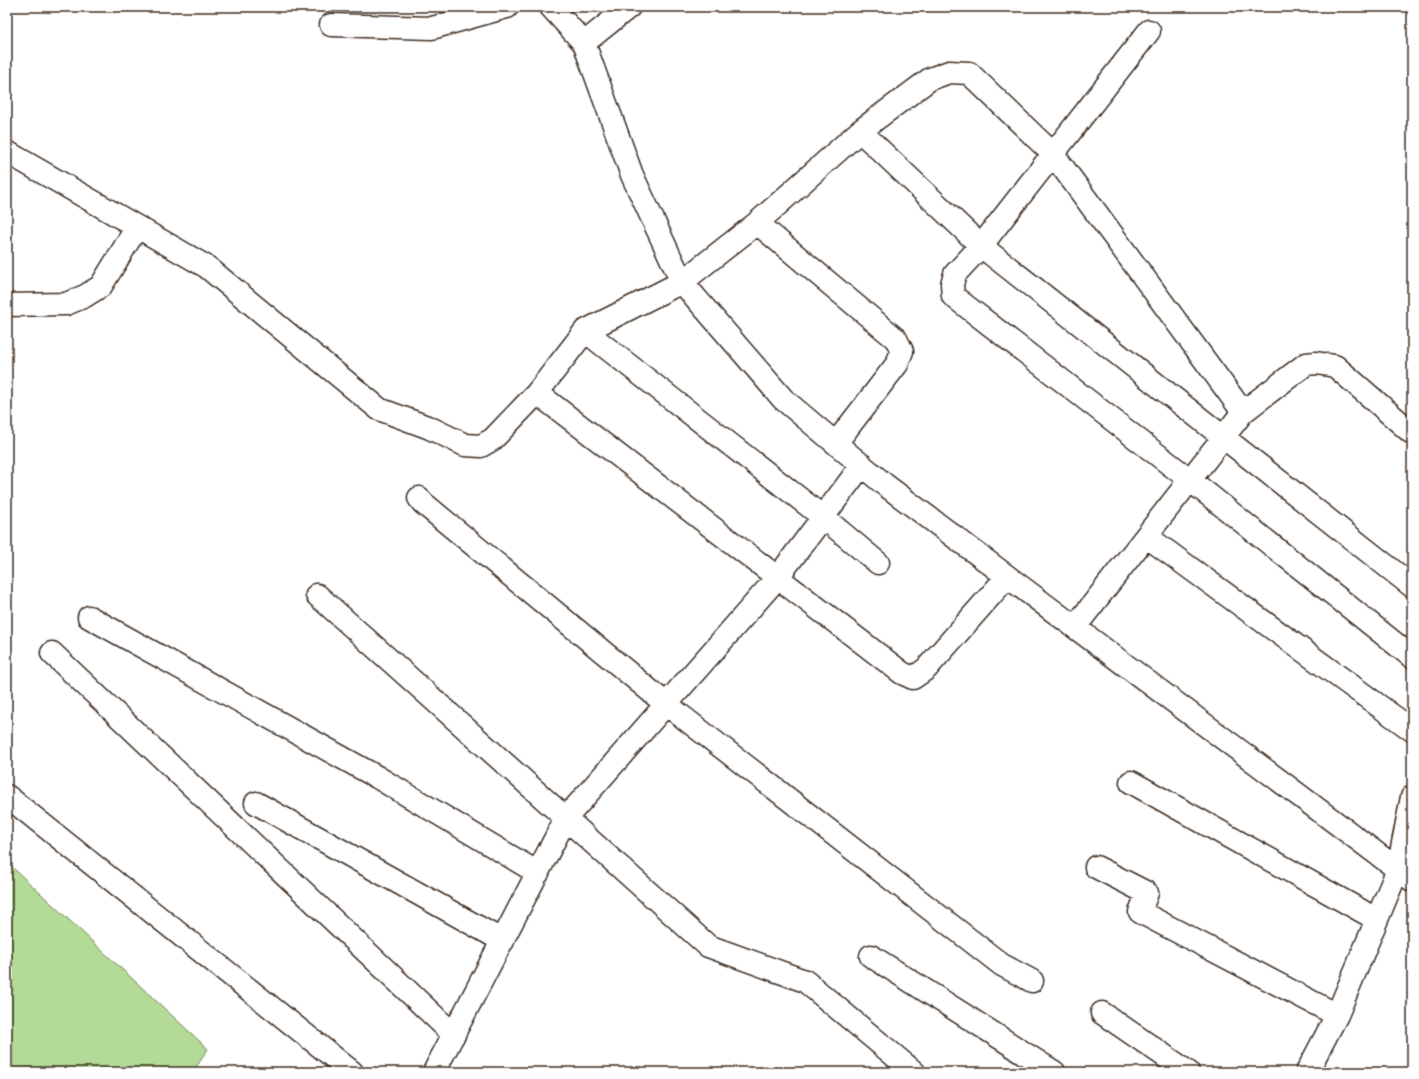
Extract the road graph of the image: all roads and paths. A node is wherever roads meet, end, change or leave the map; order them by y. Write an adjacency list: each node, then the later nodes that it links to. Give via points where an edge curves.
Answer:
1 (507, 7): 4 (street, via 432,28)
2 (551, 7): 6 (street)
3 (628, 7): 6 (street)
4 (331, 25)
5 (1149, 31): 9 (street)
6 (584, 43): 13 (street, via 632,175)
7 (860, 131): 9 (street, via 930,79 949,72 969,73); 10 (street); 12 (street)
8 (7, 152): 11 (street)
9 (1053, 154): 12 (street); 17 (street)
10 (757, 223): 13 (street); 20 (street, via 896,339 902,351 897,364)
11 (137, 227): 14 (street, via 101,286 85,296 66,304); 16 (street, via 207,267 379,409 430,428 465,445 481,446 493,439)
12 (981, 246): 19 (street); 22 (street, via 955,274 952,284 954,296)
13 (682, 282): 15 (street); 20 (street, via 783,399)
14 (7, 305)
15 (585, 330): 16 (street); 24 (street)
16 (537, 393): 27 (street)
17 (1244, 412): 18 (street, via 1306,364 1316,363 1335,366); 19 (street)
18 (1412, 433)
19 (1223, 437): 22 (street); 29 (street)
20 (836, 443): 21 (street)
21 (862, 465): 24 (street); 28 (street)
22 (1190, 480): 25 (street); 34 (street)
23 (419, 498): 35 (street)
24 (823, 517): 26 (street); 27 (street)
25 (1146, 536): 32 (street); 36 (street)
26 (878, 563)
27 (778, 577): 28 (street, via 902,673 913,678 926,669); 35 (street)
28 (1007, 577): 32 (street)
29 (1412, 586)
30 (317, 595): 41 (street)
31 (89, 617): 43 (street, via 377,777)
32 (1075, 627): 44 (street)
33 (52, 653): 51 (street)
34 (1412, 656)
35 (666, 704): 41 (street); 48 (street, via 1002,966)
36 (1412, 730)
37 (1131, 782): 45 (street)
38 (7, 796): 52 (street)
39 (1412, 797): 44 (street)
40 (256, 803): 46 (street)
41 (566, 818): 43 (street); 54 (street, via 708,946 805,981)
42 (1096, 867): 50 (street, via 1147,893 1140,912)
43 (538, 873): 46 (street)
44 (1405, 875): 45 (street)
45 (1376, 919): 50 (street)
46 (503, 941): 51 (street)
47 (872, 956): 55 (street)
48 (1032, 981)
49 (1102, 1013): 56 (street)
50 (1337, 1015): 57 (street)
51 (454, 1035): 53 (street)
52 (352, 1072)
53 (434, 1072)
54 (914, 1072)
55 (1054, 1072)
56 (1188, 1072)
57 (1307, 1072)

